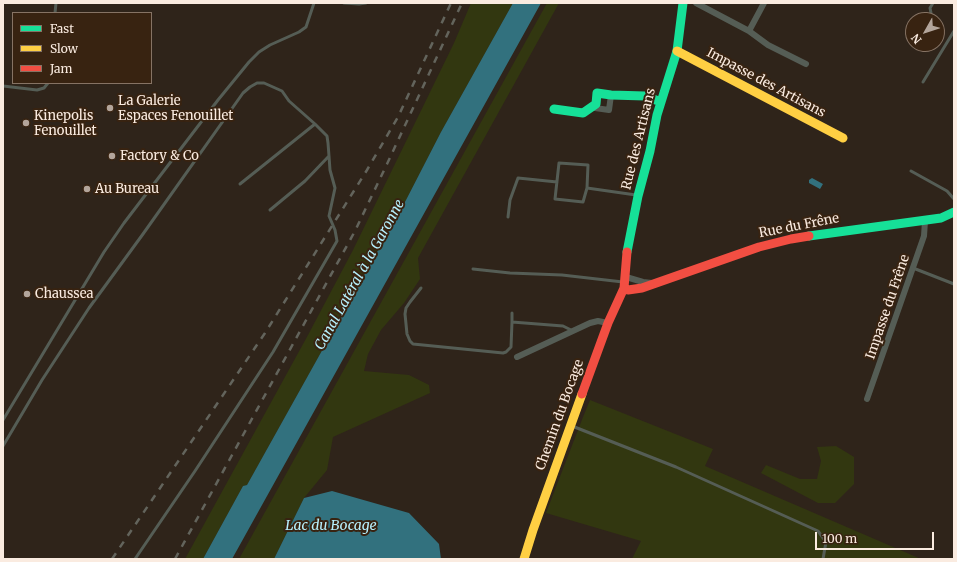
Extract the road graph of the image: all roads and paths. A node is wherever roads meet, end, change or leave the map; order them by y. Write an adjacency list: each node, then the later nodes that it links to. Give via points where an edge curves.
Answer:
1 (314, 3): 42 (lane, via 306,27 270,45 249,62 124,223)
2 (344, 3): 3 (lane)
3 (366, 3)
4 (683, 3): 9 (street, Rue des Artisans)
5 (696, 3): 7 (street)
6 (764, 3): 7 (street)
7 (749, 31): 10 (street)
8 (954, 31): 11 (lane)
9 (677, 52): 15 (street, Rue des Artisans); 19 (street, Impasse des Artisans)
10 (806, 64)
11 (923, 82)
12 (47, 84): 13 (lane, via 37,90)
13 (3, 86)
14 (611, 95): 15 (street, via 645,96); 16 (street, via 597,93); 16 (street, via 609,110 595,108)
15 (661, 102): 25 (street, Rue des Artisans)
16 (596, 104): 17 (street, via 583,113)
17 (554, 109)
18 (315, 124): 20 (lane, via 327,136); 23 (lane); 44 (lane, via 289,101 282,91 274,87 257,83 243,93 89,308)
19 (843, 138)
20 (329, 156): 27 (lane, via 305,181); 45 (lane, via 335,188 329,216 337,241 273,352)
21 (911, 171): 26 (lane, via 948,191)
22 (557, 182): 24 (lane, via 555,199 583,202); 24 (lane, via 559,163 588,165); 29 (lane, via 518,178 510,200)
23 (240, 184)
24 (587, 188): 25 (lane)
25 (638, 196): 33 (street, Rue des Artisans)
26 (954, 199)
27 (270, 210)
28 (954, 212): 30 (street, Rue du Frêne)
29 (508, 218)
30 (925, 221): 31 (street, Impasse du Frêne, via 924,236); 33 (street, Rue du Frêne, via 784,241 759,247 634,290 628,290)
31 (913, 268): 34 (lane); 41 (street, Impasse du Frêne)
32 (473, 269): 33 (lane)
33 (625, 282): 38 (street, Chemin du Bocage)
34 (954, 284)
35 (422, 288): 37 (lane, via 406,308 405,314 407,334 413,344 503,353 511,347)
36 (512, 313): 37 (lane)
37 (512, 322): 39 (lane, via 562,326)
38 (608, 323): 39 (street, via 598,321); 43 (street, Chemin du Bocage)
39 (573, 331): 40 (street)
40 (517, 357)
41 (867, 399)
42 (3, 420)
43 (570, 426): 46 (street, Chemin du Bocage); 47 (lane, via 676,467 818,531 826,542)
44 (3, 446)
45 (135, 559)
46 (524, 559)
47 (824, 559)

